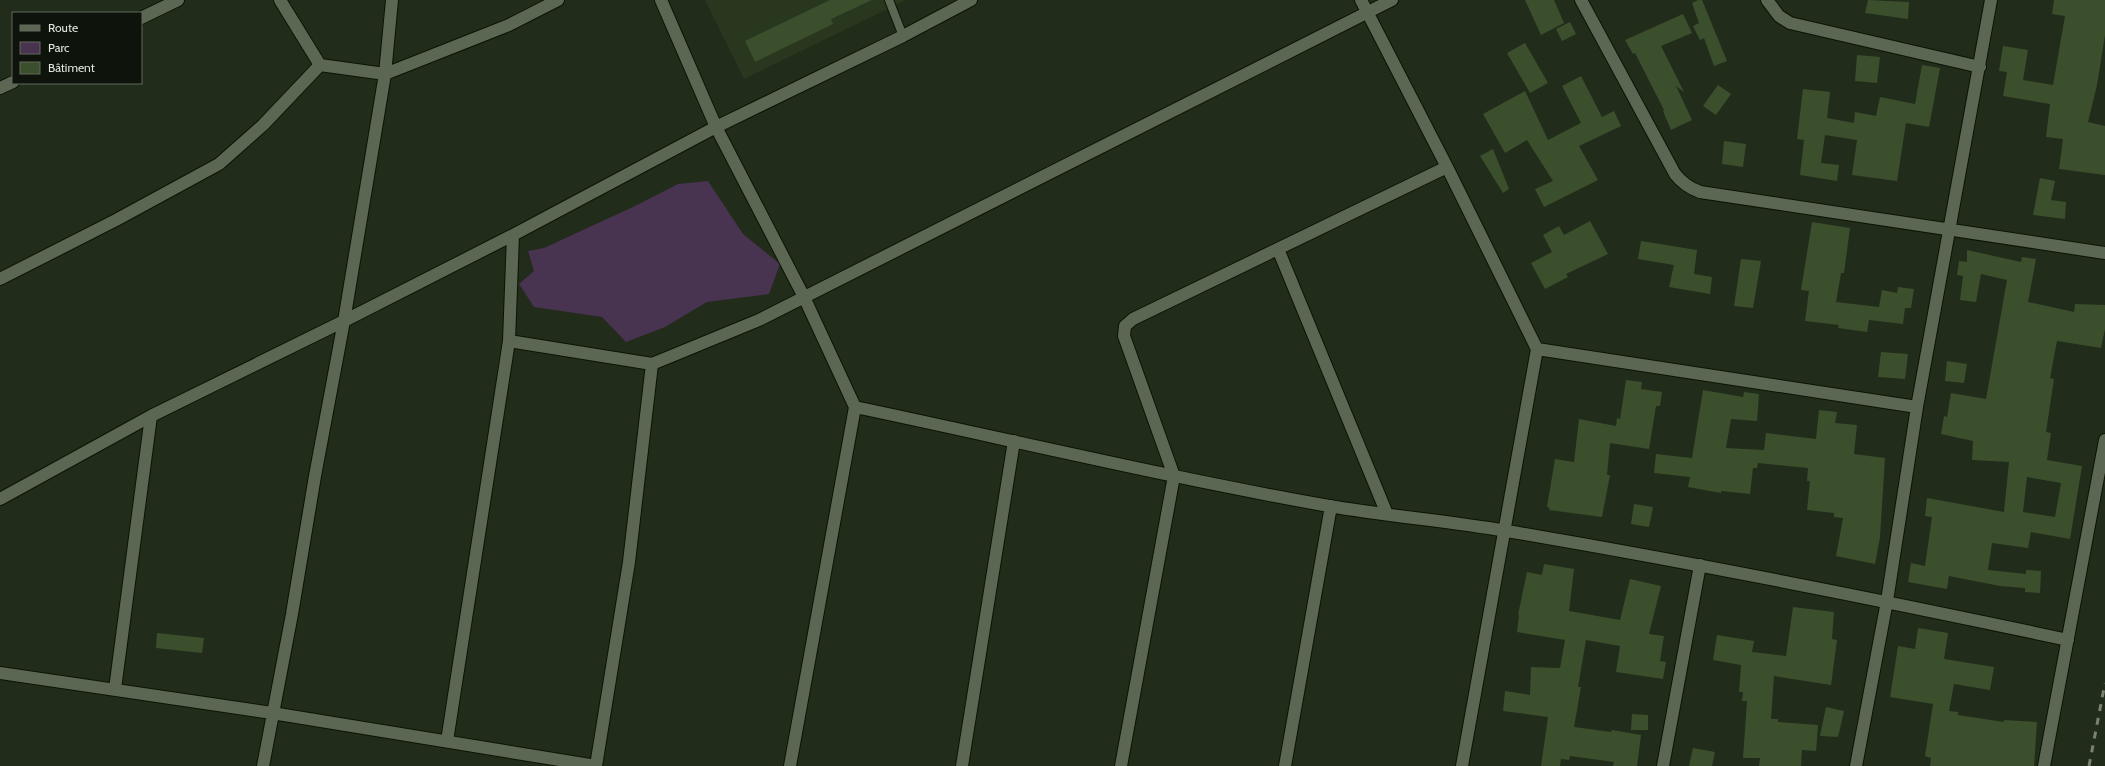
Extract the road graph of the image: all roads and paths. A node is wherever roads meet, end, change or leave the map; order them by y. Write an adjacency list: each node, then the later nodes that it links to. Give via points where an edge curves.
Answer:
1 (178, 0): 14 (street)
2 (280, 0): 16 (street)
3 (392, 0): 18 (street)
4 (558, 0): 18 (street, via 509,25)
5 (661, 0): 21 (street)
6 (889, 0): 15 (lane)
7 (971, 0): 15 (street)
8 (1361, 0): 13 (street)
9 (1392, 0): 13 (street)
10 (1581, 0): 23 (street, via 1675,174 1683,184 1700,192)
11 (1767, 0): 17 (street, via 1779,16 1790,23)
12 (1991, 0): 17 (street)
13 (1367, 12): 22 (street); 28 (street)
14 (142, 18)
15 (903, 36): 21 (street)
16 (320, 65): 18 (street); 27 (street, via 263,125 219,164)
17 (1980, 66): 23 (street)
18 (385, 74): 29 (street)
19 (12, 82): 20 (street)
20 (0, 88)
21 (716, 127): 24 (street); 28 (street)
22 (1447, 167): 25 (street); 31 (street)
23 (1949, 229): 26 (street); 34 (street)
24 (513, 235): 29 (street); 30 (street)
25 (1278, 249): 38 (street, via 1133,319 1125,326 1124,336); 41 (street)
26 (2105, 253)
27 (0, 279)
28 (804, 297): 32 (street, via 759,320); 33 (street)
29 (344, 321): 35 (street); 48 (street)
30 (509, 341): 32 (street); 49 (street)
31 (1537, 349): 34 (street); 42 (street)
32 (652, 364): 51 (street, via 629,562)
33 (855, 407): 37 (street); 52 (street)
34 (1917, 407): 44 (street)
35 (151, 416): 39 (street); 47 (street)
36 (2105, 440): 45 (street)
37 (1014, 441): 38 (street); 53 (street)
38 (1174, 476): 40 (street); 54 (street)
39 (0, 499)
40 (1331, 506): 41 (street); 55 (street)
41 (1387, 514): 42 (street)
42 (1504, 530): 43 (street); 56 (street)
43 (1700, 565): 44 (street); 57 (street)
44 (1887, 601): 45 (street); 58 (street)
45 (2068, 640): 59 (street)
46 (0, 673): 47 (street)
47 (115, 689): 48 (street)
48 (272, 714): 49 (street); 50 (street)
49 (447, 742): 51 (street)
50 (263, 766)
51 (596, 766)
52 (790, 766)
53 (962, 766)
54 (1121, 766)
55 (1285, 766)
56 (1462, 766)
57 (1663, 766)
58 (1856, 766)
59 (2044, 766)

